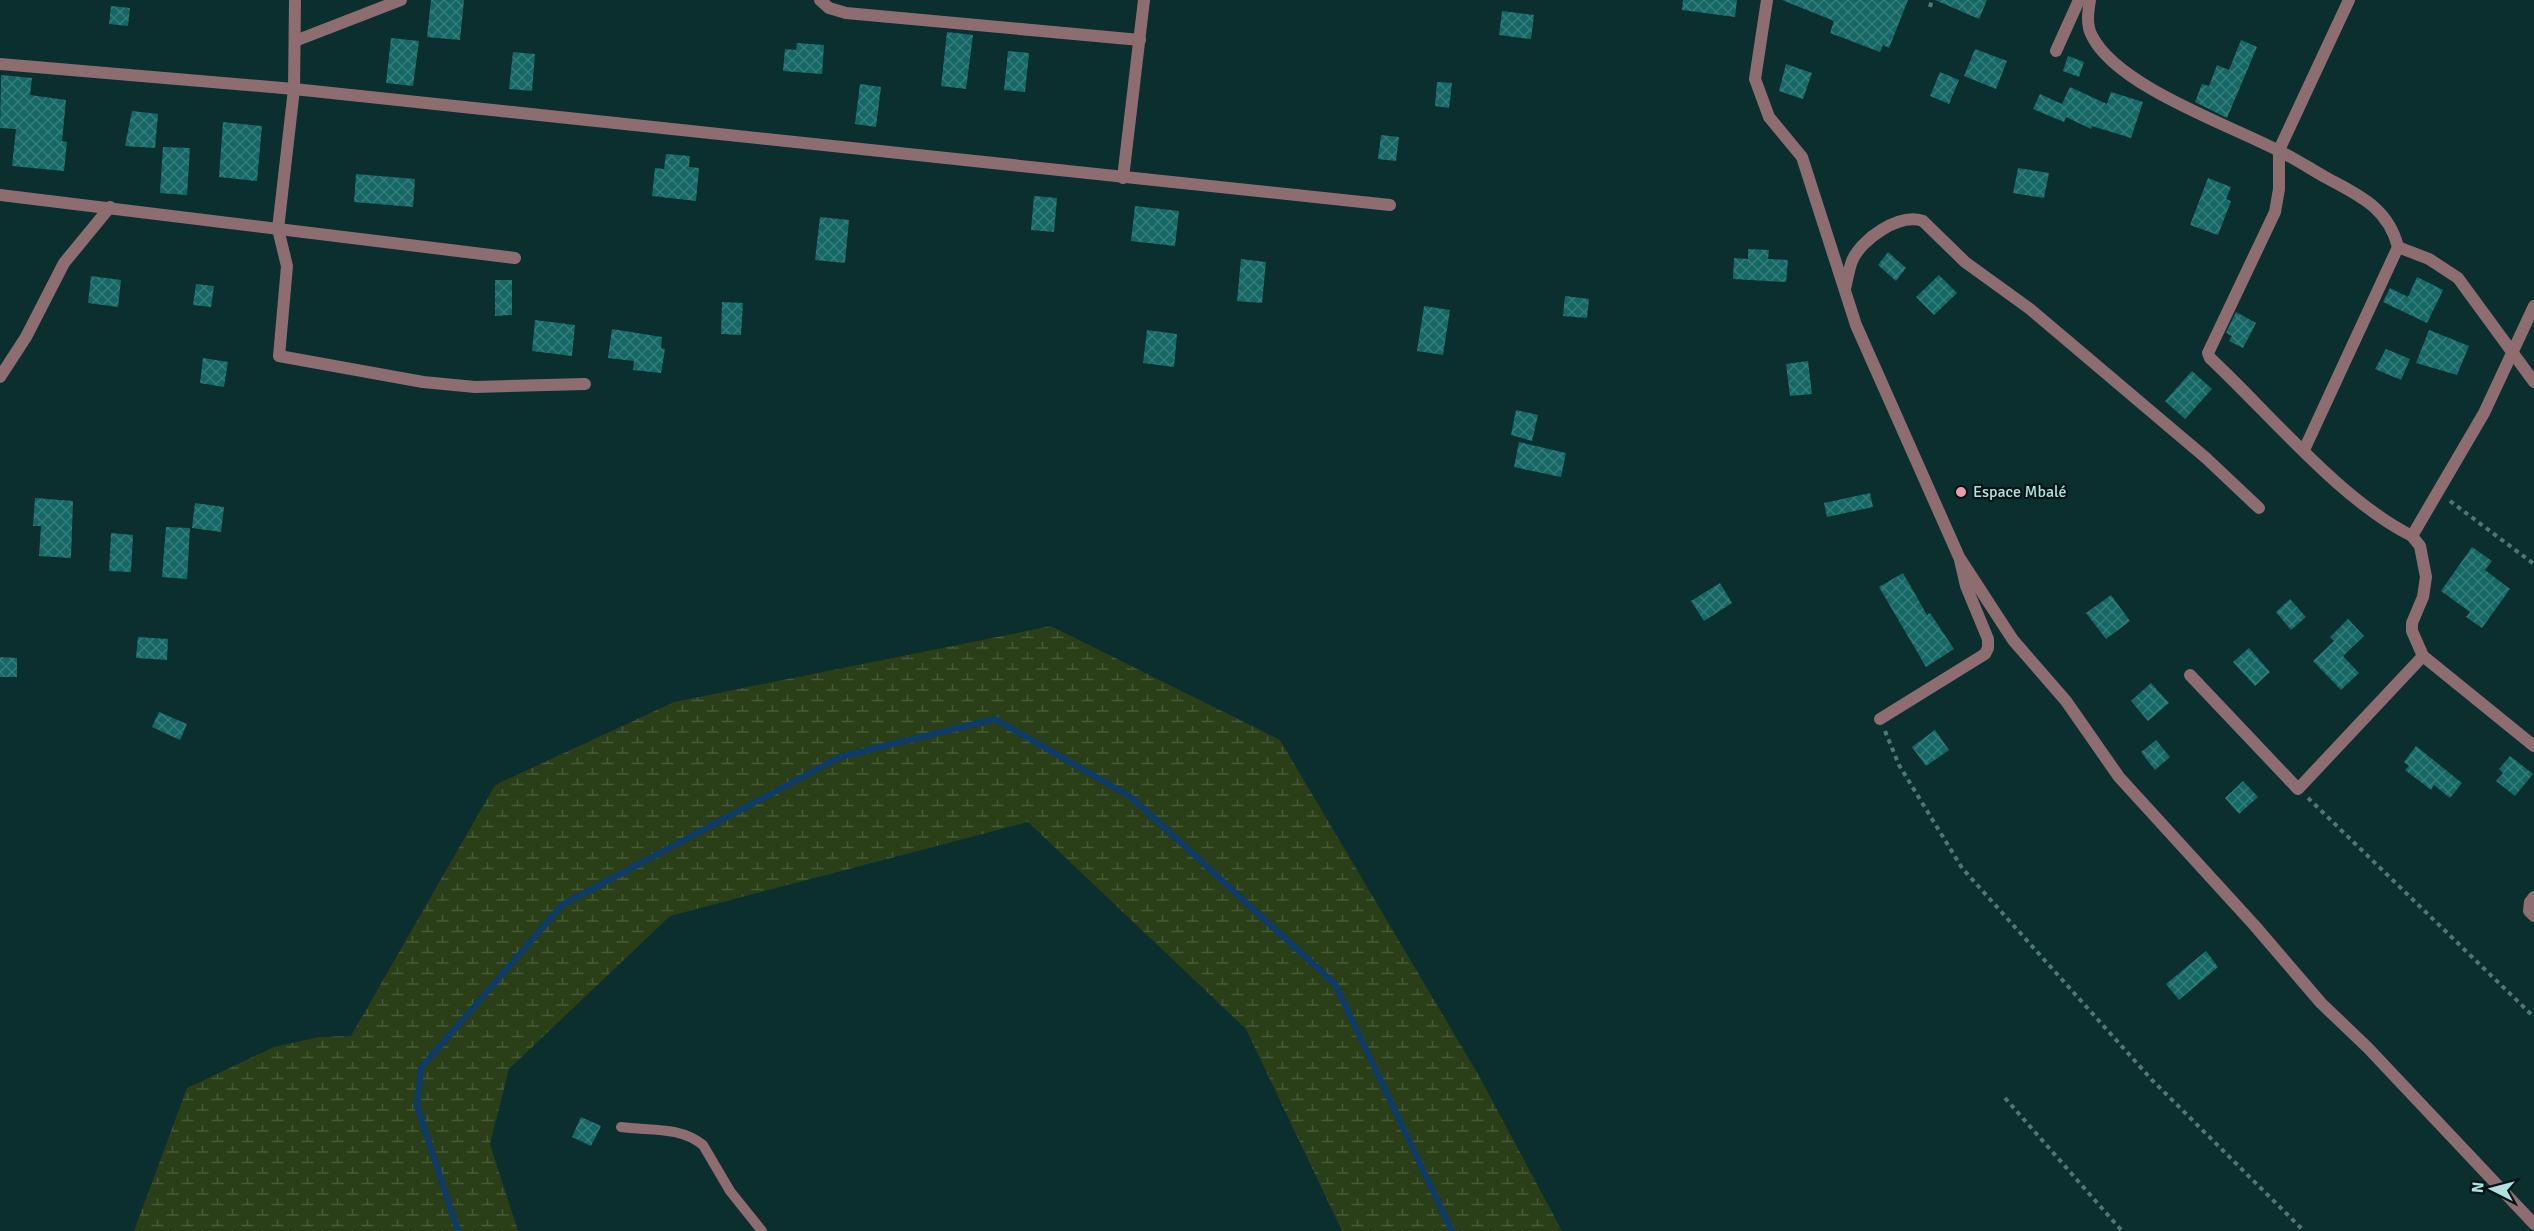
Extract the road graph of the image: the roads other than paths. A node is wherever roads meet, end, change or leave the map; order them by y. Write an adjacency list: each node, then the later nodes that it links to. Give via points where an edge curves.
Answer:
1 (295, 0): 10 (street)
2 (401, 0): 10 (street)
3 (820, 0): 9 (street, via 829,8 846,13)
4 (1144, 0): 9 (street)
5 (1767, 0): 22 (street, via 1755,79 1769,117 1802,157)
6 (2079, 0): 11 (street)
7 (2090, 0): 14 (street, via 2090,34 2123,71)
8 (2349, 0): 14 (street)
9 (1140, 40): 15 (street)
10 (295, 41): 13 (street)
11 (2056, 51)
12 (0, 64): 13 (street)
13 (294, 89): 15 (street); 19 (street)
14 (2278, 150): 20 (street, via 2374,204 2394,231); 28 (street, via 2275,212 2208,352)
15 (1123, 178): 17 (street)
16 (0, 195): 18 (street)
17 (1390, 205)
18 (110, 207): 19 (street); 25 (street, via 64,263 26,337)
19 (278, 229): 21 (street); 27 (street, via 286,266 279,356 423,382 475,387)
20 (2398, 247): 24 (street, via 2428,259 2458,278); 28 (street)
21 (515, 258)
22 (1844, 290): 29 (street, via 1852,260 1874,236 1904,221 1923,221 1965,262 2022,303 2206,458); 31 (street, via 1872,363)
23 (2534, 306): 24 (street)
24 (2513, 354): 26 (street); 30 (street, via 2484,413)
25 (0, 377)
26 (2534, 382)
27 (585, 384)
28 (2304, 450): 30 (street, via 2368,508)
29 (2259, 508)
30 (2412, 536): 32 (street, via 2420,546 2426,577 2412,623)
31 (1959, 557): 34 (street, via 1988,648 1985,654); 39 (street, via 2013,640 2066,702 2119,777 2321,1003)
32 (2423, 656): 33 (street, via 2298,789); 35 (street)
33 (2190, 675)
34 (1880, 720)
35 (2534, 746)
36 (2534, 897): 37 (street, via 2529,911)
37 (2534, 916)
38 (621, 1127): 40 (lane, via 675,1131 703,1145 730,1191)
39 (2534, 1224)
40 (762, 1231)

